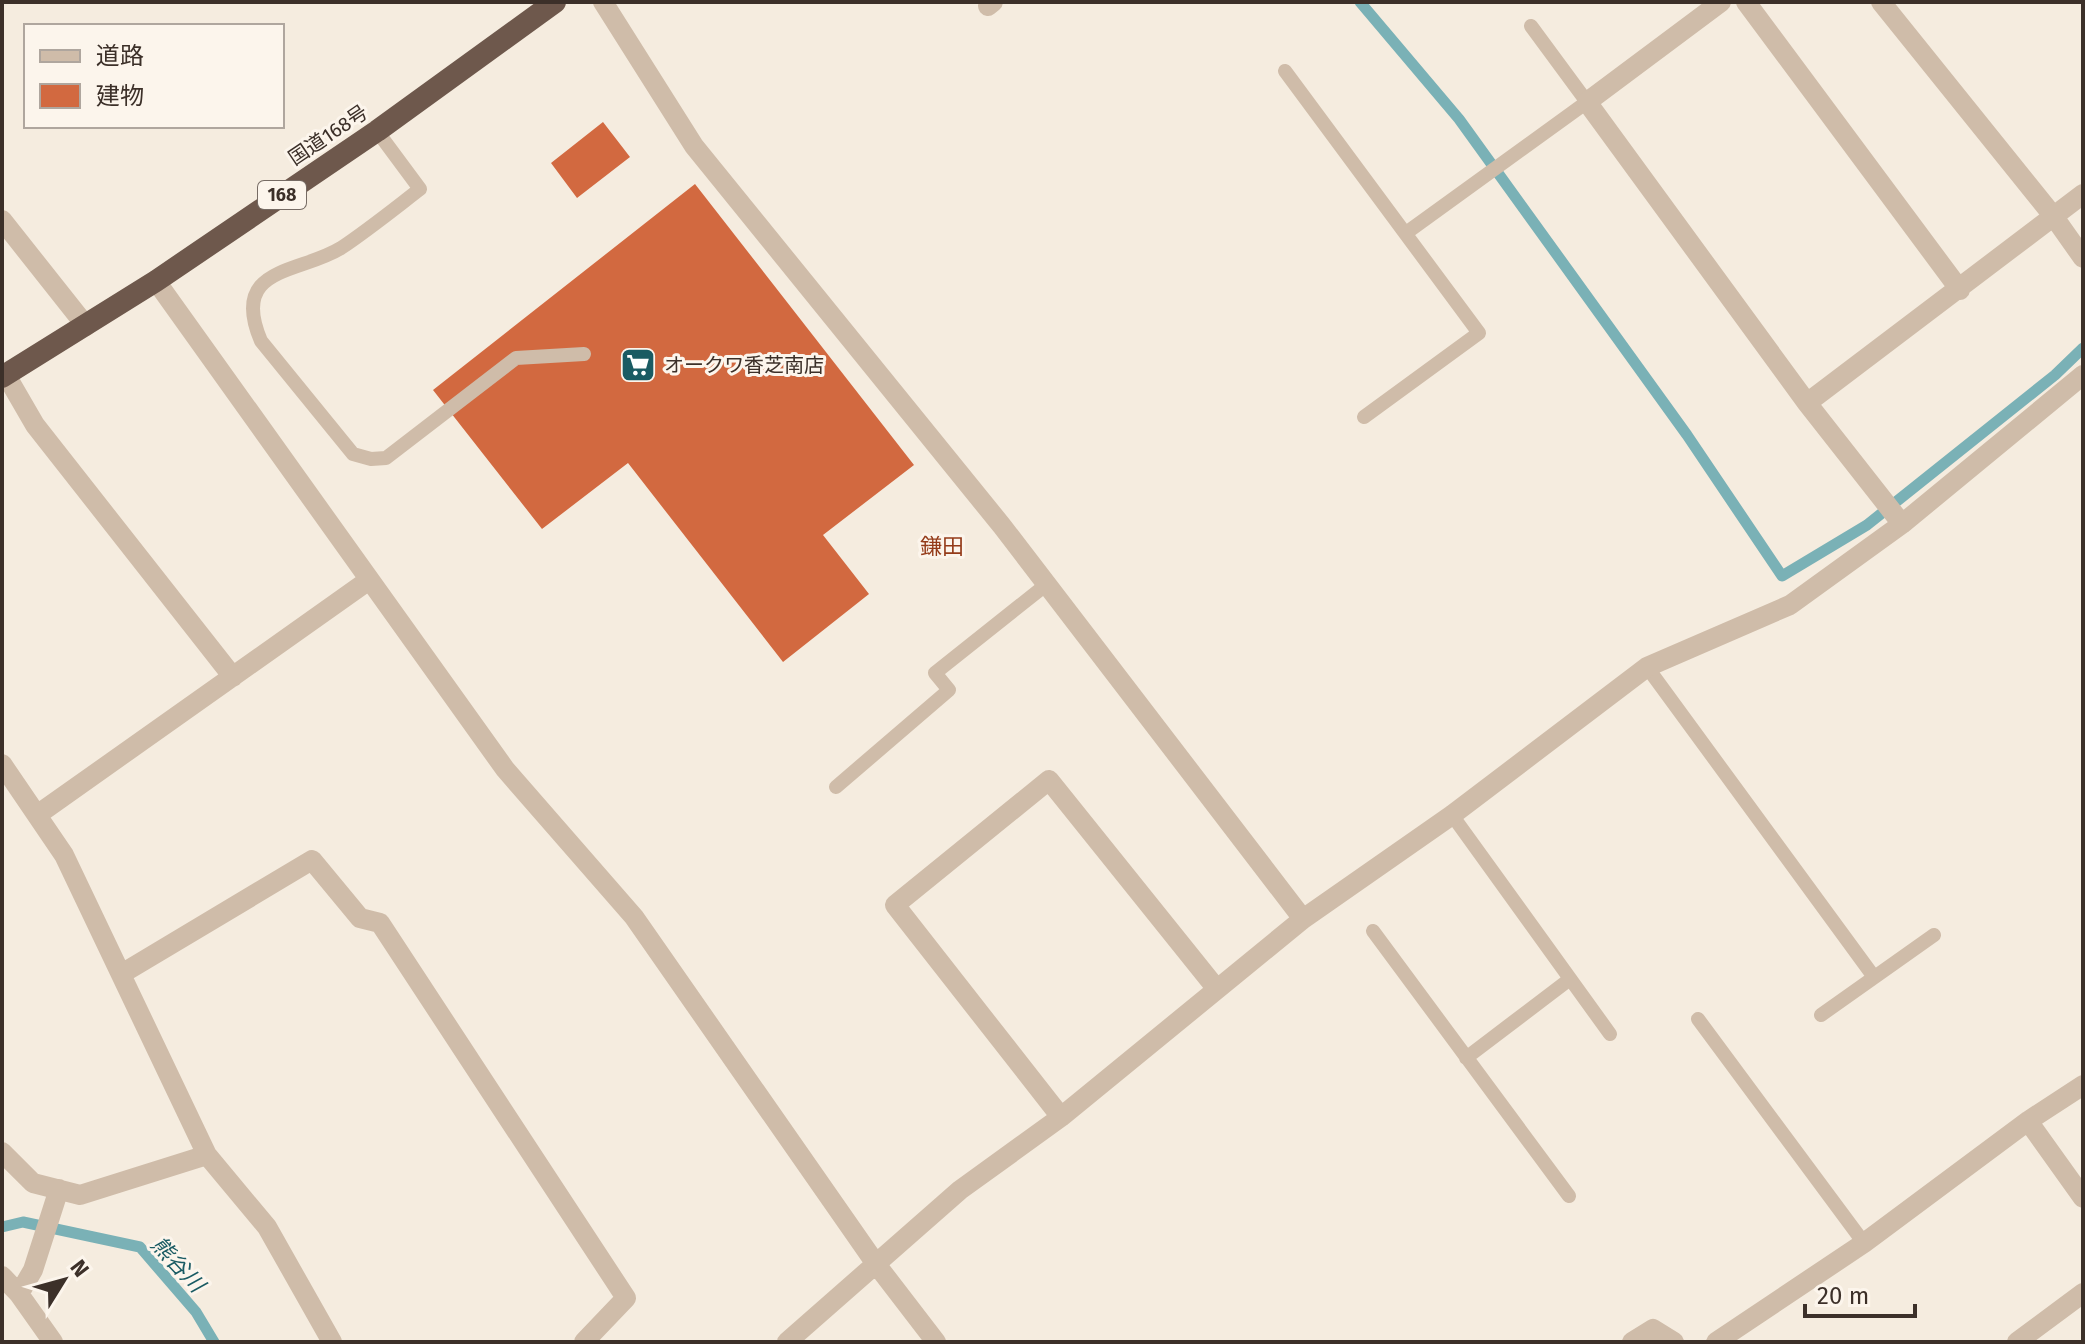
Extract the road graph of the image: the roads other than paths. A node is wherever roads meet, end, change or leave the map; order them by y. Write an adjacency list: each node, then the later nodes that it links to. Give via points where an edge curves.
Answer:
1 (555, 2): 9 (highway, 国道168号 / 168)
2 (603, 2): 25 (street, via 694,146)
3 (1721, 2): 8 (street)
4 (1746, 2): 16 (street)
5 (1881, 2): 11 (street)
6 (1531, 26): 8 (lane)
7 (1285, 71): 13 (lane)
8 (1587, 102): 13 (lane); 21 (street)
9 (377, 131): 15 (highway, 国道168号 / 168); 18 (lane, via 420,189 338,250 295,264 261,285 253,304 261,341 353,454 386,458 516,358)
10 (2083, 194): 11 (street)
11 (2054, 217): 14 (street); 16 (street)
12 (2, 220): 17 (street)
13 (1406, 233): 22 (lane, via 1479,333)
14 (2083, 258)
15 (156, 281): 17 (highway, 国道168号 / 168); 24 (street)
16 (1960, 290): 21 (street)
17 (86, 326): 20 (highway, 国道168号 / 168)
18 (584, 354)
19 (2083, 375): 23 (street)
20 (4, 376): 27 (street, via 89,496)
21 (1807, 403): 23 (street)
22 (1364, 417)
23 (1902, 524): 26 (street, via 1790,605)
24 (369, 580): 27 (street); 52 (street, via 505,769 634,917)
25 (1047, 584): 29 (lane, via 935,673 949,690); 32 (street)
26 (1647, 667): 31 (street); 36 (lane)
27 (233, 677): 30 (street)
28 (2, 764): 30 (street)
29 (836, 787)
30 (37, 815): 35 (street, via 64,855)
31 (1452, 815): 32 (street); 37 (lane)
32 (1303, 919): 38 (street)
33 (1373, 931): 42 (lane)
34 (1934, 935): 36 (lane)
35 (123, 973): 47 (street); 58 (street, via 312,860 360,918 380,923 626,1298)
36 (1874, 977): 39 (lane)
37 (1570, 979): 41 (lane); 42 (lane)
38 (1216, 988): 44 (street); 44 (street, via 1049,780 895,905)
39 (1821, 1015)
40 (1698, 1019): 51 (lane)
41 (1610, 1034)
42 (1466, 1058): 49 (lane)
43 (2083, 1085): 45 (street)
44 (1061, 1117): 52 (street, via 960,1190)
45 (2028, 1121): 50 (street); 51 (street)
46 (2, 1152): 48 (street, via 33,1183)
47 (207, 1155): 48 (street, via 80,1195); 57 (street, via 267,1227)
48 (59, 1189): 55 (street, via 33,1270)
49 (1569, 1196)
50 (2083, 1198)
51 (1864, 1243): 63 (street)
52 (876, 1264): 59 (street); 60 (street)
53 (2, 1276): 55 (street)
54 (2083, 1293): 64 (street)
55 (19, 1294): 56 (street)
56 (53, 1342)
57 (332, 1342)
58 (584, 1342)
59 (787, 1342)
60 (936, 1342)
61 (1632, 1342): 62 (street, via 1653,1329)
62 (1674, 1342)
63 (1716, 1342)
64 (2017, 1342)

